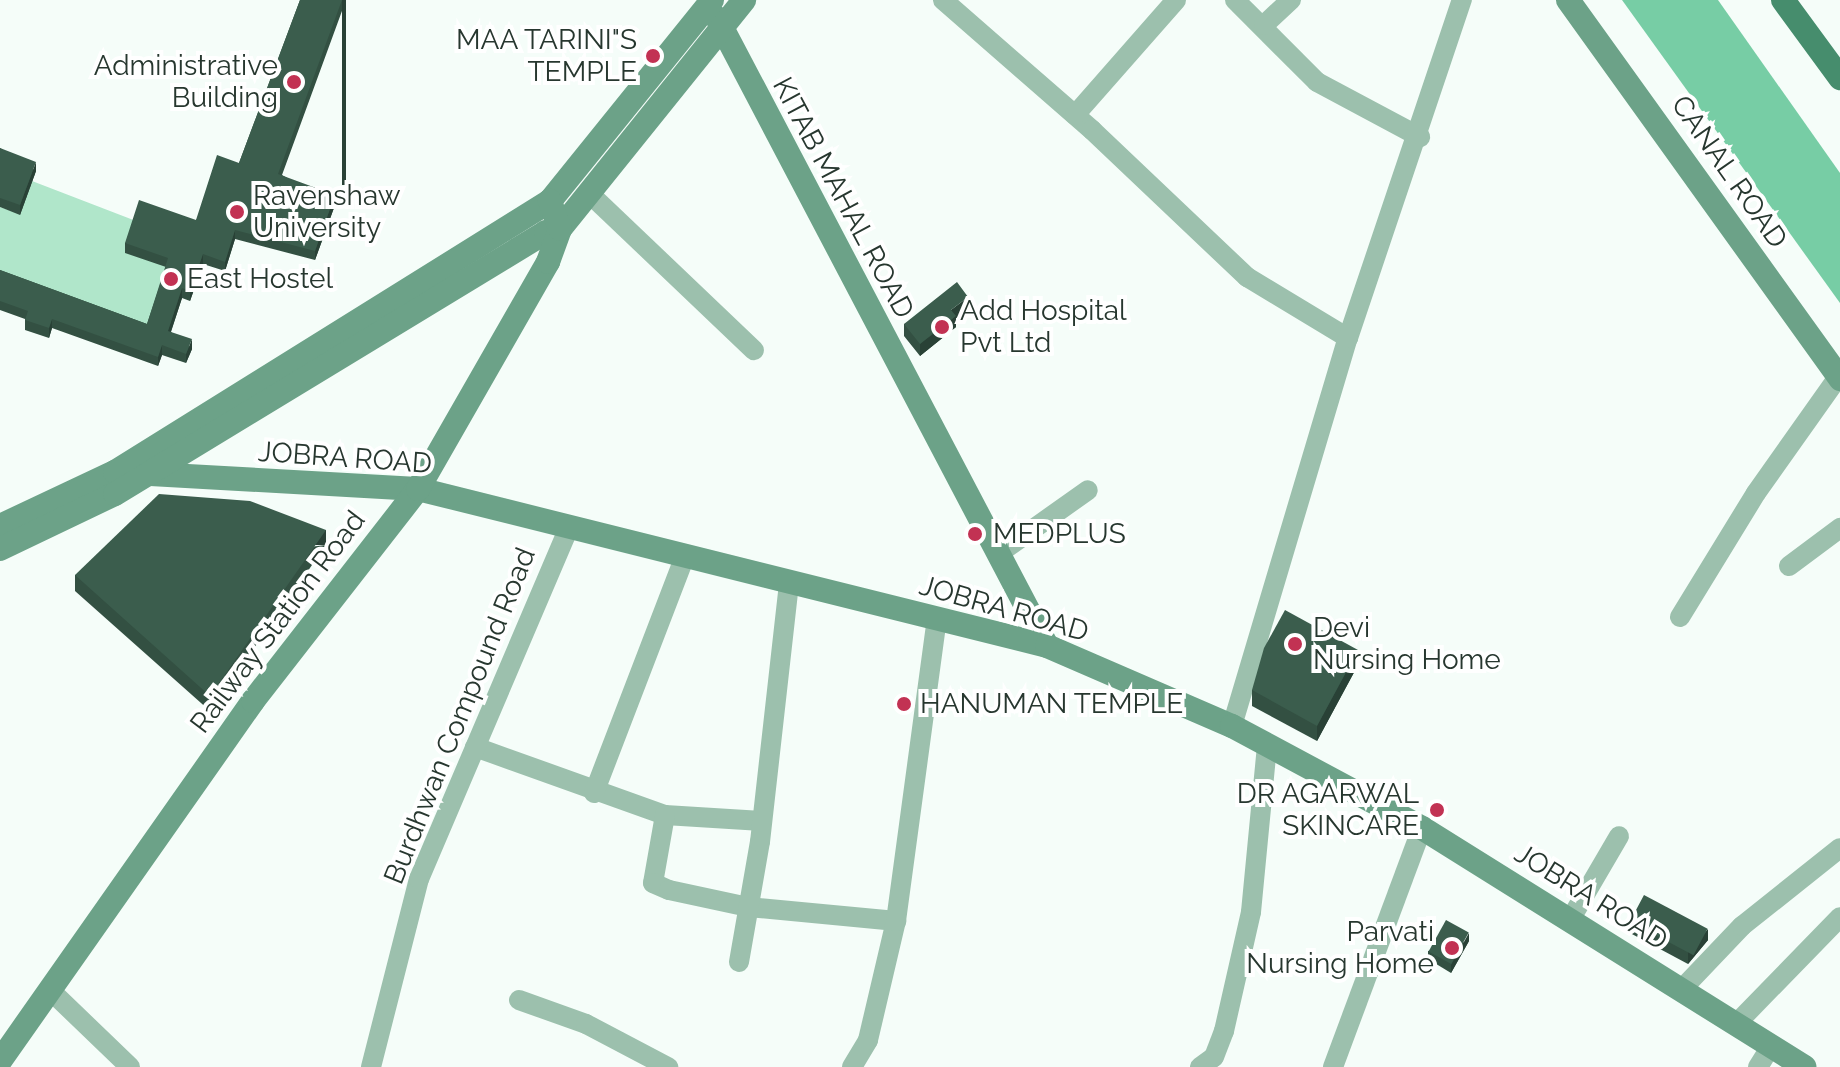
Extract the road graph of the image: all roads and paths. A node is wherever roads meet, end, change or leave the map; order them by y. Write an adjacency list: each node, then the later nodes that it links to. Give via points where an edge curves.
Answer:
1 (744, 0): 11 (street)
2 (943, 0): 13 (street)
3 (1176, 0): 13 (street)
4 (1235, 0): 10 (street)
5 (1291, 0): 10 (street)
6 (1462, 0): 14 (street)
7 (1568, 0): 20 (street, CANAL ROAD)
8 (1783, 0): 12 (main road)
9 (703, 4): 11 (street, KITAB MAHAL ROAD); 16 (street)
10 (1264, 25): 14 (street, via 1317,82)
11 (721, 32): 15 (street); 29 (street, KITAB MAHAL ROAD)
12 (1840, 78)
13 (1075, 115): 18 (street, via 1247,277)
14 (1420, 137): 18 (street)
15 (591, 195): 17 (street); 19 (street)
16 (550, 201): 17 (street); 21 (street)
17 (560, 229): 22 (street, via 546,232); 23 (street, Railway Station Road, via 548,262)
18 (1348, 338): 36 (street)
19 (754, 350)
20 (1839, 378): 33 (street, via 1756,493)
21 (115, 472): 22 (street, JOBRA ROAD); 25 (street)
22 (144, 477): 23 (street, JOBRA ROAD); 28 (street)
23 (418, 489): 26 (street, JOBRA ROAD); 51 (street, Railway Station Road, via 253,701)
24 (1088, 490): 29 (street)
25 (0, 526)
26 (569, 527): 30 (street, JOBRA ROAD); 38 (street, Burdhwan Compound Road)
27 (1840, 528): 31 (street)
28 (0, 549)
29 (998, 554): 35 (street, KITAB MAHAL ROAD)
30 (685, 556): 32 (street, JOBRA ROAD); 39 (street)
31 (1789, 566)
32 (789, 582): 34 (street, JOBRA ROAD); 41 (street)
33 (1680, 617)
34 (937, 619): 35 (street, JOBRA ROAD); 48 (street)
35 (1047, 646): 36 (street, JOBRA ROAD)
36 (1232, 726): 37 (street, JOBRA ROAD)
37 (1267, 745): 42 (street, JOBRA ROAD); 60 (street, via 1251,912 1224,1031 1214,1057)
38 (475, 747): 39 (street); 57 (street, Burdhwan Compound Road, via 419,879)
39 (594, 793): 40 (street)
40 (665, 815): 41 (street); 45 (street, via 653,883)
41 (762, 821): 45 (street)
42 (1422, 828): 47 (street, JOBRA ROAD); 61 (street)
43 (1619, 836): 47 (street)
44 (1840, 848): 50 (street, via 1742,926)
45 (748, 907): 48 (street); 49 (street)
46 (1840, 917): 53 (street)
47 (1570, 920): 50 (street, JOBRA ROAD)
48 (896, 921): 59 (street, via 868,1040)
49 (739, 962)
50 (1682, 989): 53 (street, JOBRA ROAD)
51 (50, 990): 55 (street, Railway Station Road); 56 (street)
52 (519, 1000): 58 (street, via 586,1024)
53 (1736, 1024): 54 (street, JOBRA ROAD)
54 (1771, 1046): 62 (street); 63 (street, JOBRA ROAD)
55 (0, 1061)
56 (130, 1067)
57 (371, 1067)
58 (668, 1067)
59 (852, 1067)
60 (1200, 1067)
61 (1333, 1067)
62 (1758, 1067)
63 (1805, 1067)

